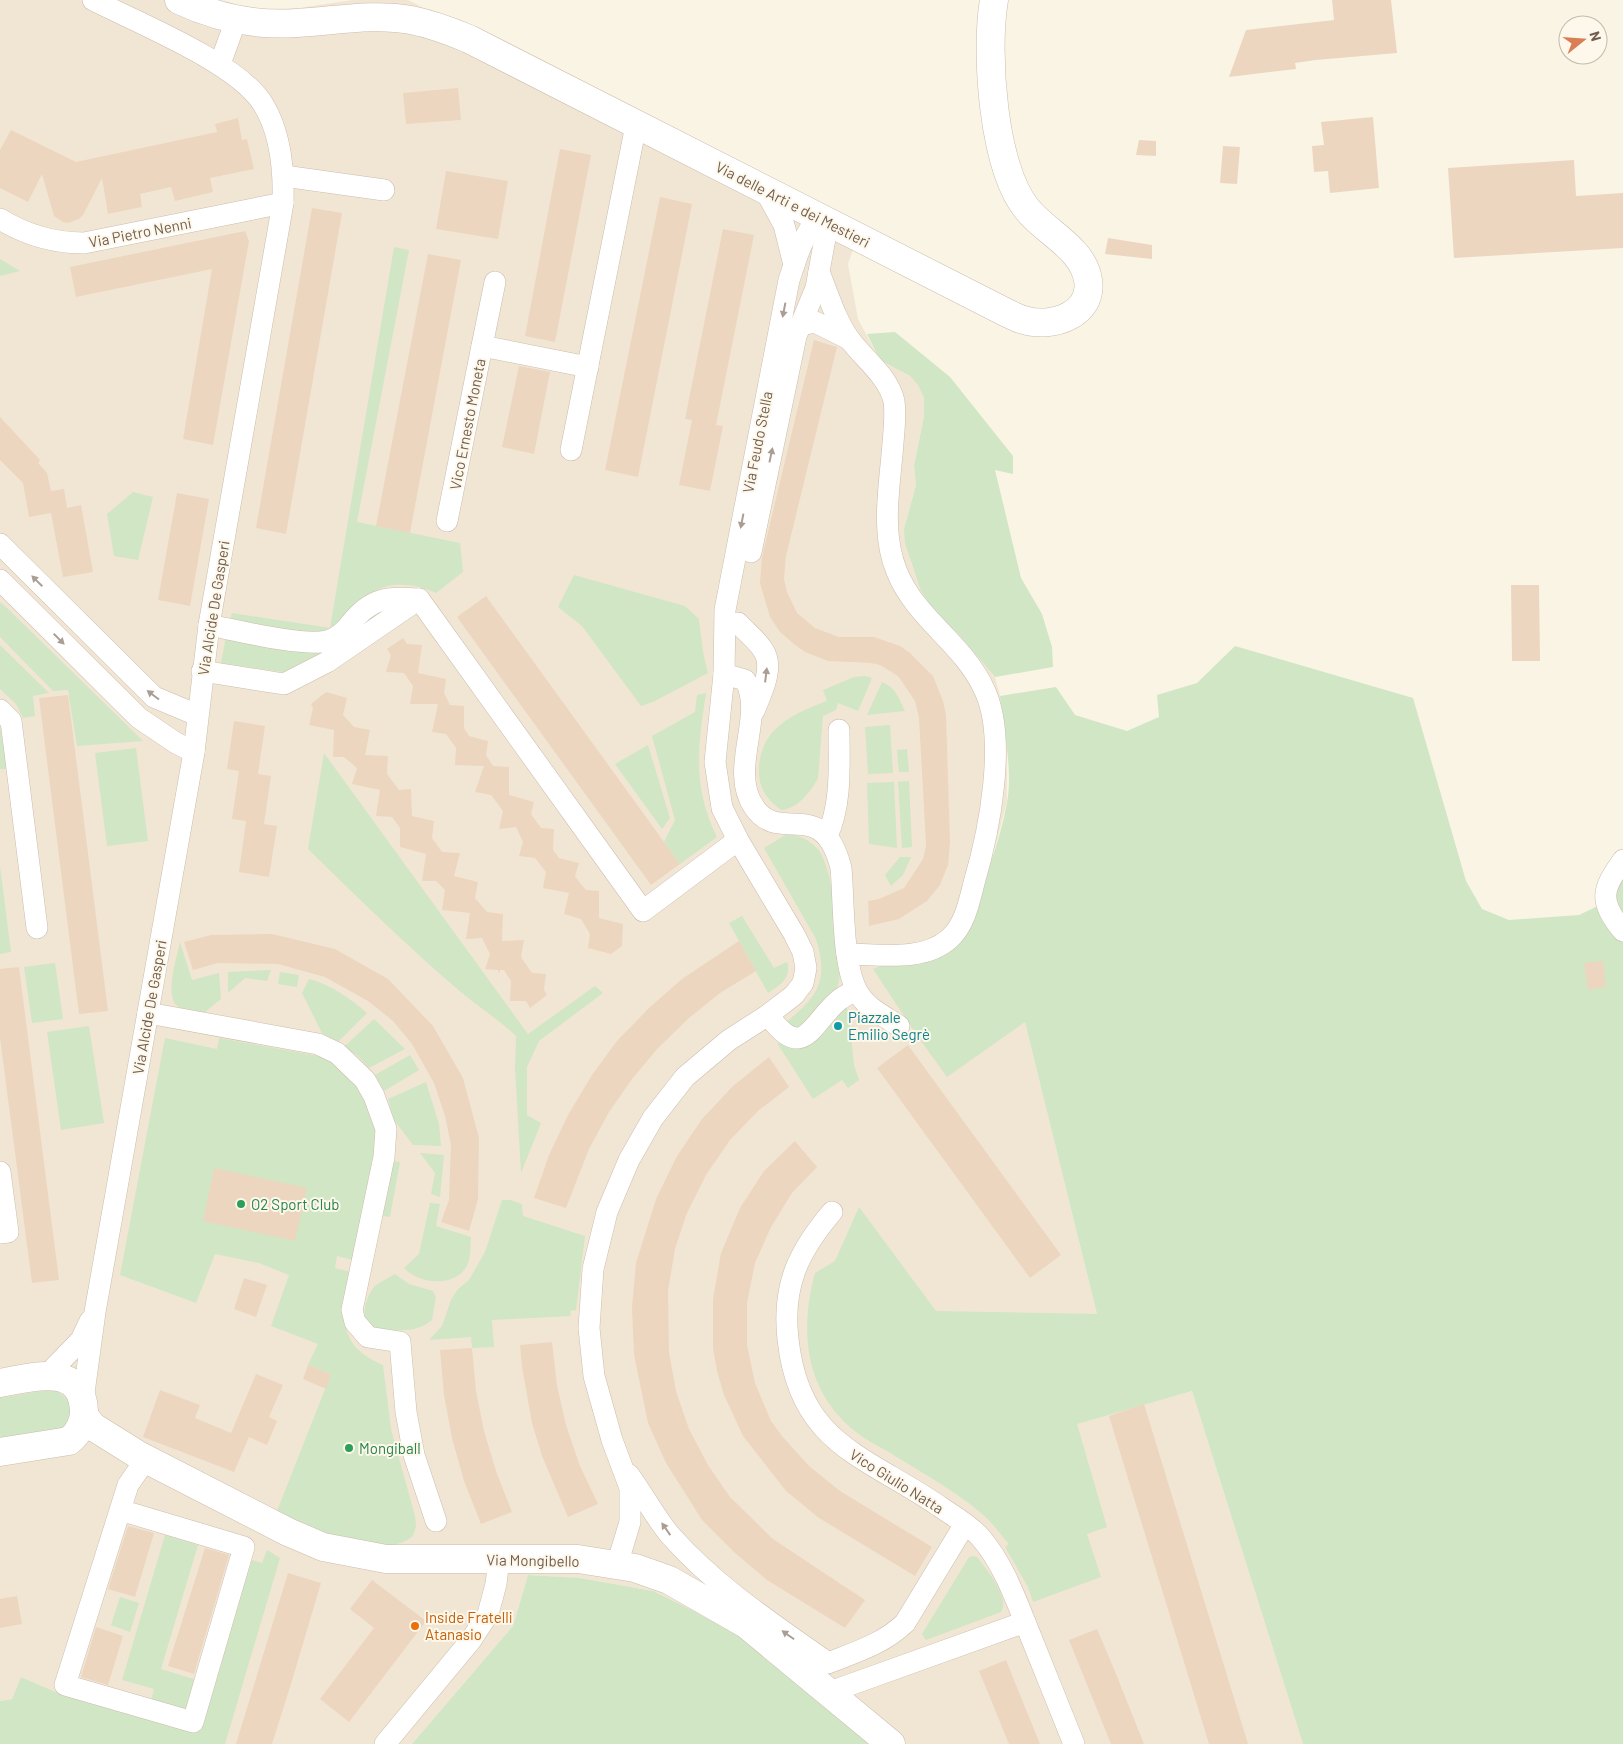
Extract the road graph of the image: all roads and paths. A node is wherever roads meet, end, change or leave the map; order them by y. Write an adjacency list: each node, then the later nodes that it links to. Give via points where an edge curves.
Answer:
1 (93, 0): 5 (street, Via Alcide De Gasperi)
2 (180, 0): 4 (street, Via delle Arti e dei Mestieri)
3 (994, 0): 12 (street, Via delle Arti e dei Mestieri, via 991,87 1004,163 1017,196 1027,210 1078,257 1086,269 1088,296 1083,304 1075,313 1054,322 1025,321)
4 (236, 20): 5 (street); 6 (street, Via delle Arti e dei Mestieri, via 288,23 386,18 438,26)
5 (220, 64): 7 (street, Via Alcide De Gasperi, via 250,87 264,104 273,126)
6 (636, 125): 9 (street, Via delle Arti e dei Mestieri); 19 (street)
7 (284, 176): 8 (street); 10 (street, Via Alcide De Gasperi)
8 (384, 190)
9 (765, 190): 12 (street, Via delle Arti e dei Mestieri); 13 (street, via 784,225)
10 (283, 204): 11 (street, Via Pietro Nenni, via 84,244 48,240); 26 (street, Via Alcide De Gasperi)
11 (0, 219)
12 (823, 220): 13 (street, Via Feudo Stella, via 808,229); 14 (street, Via Feudo Stella)
13 (796, 261): 14 (street, via 809,250); 14 (street, via 801,280 808,286); 28 (street, Via Feudo Stella, one-way to 28, via 725,610)
14 (819, 272): 16 (street, Via Feudo Stella); 17 (street)
15 (495, 282): 18 (street)
16 (801, 325): 17 (street, via 815,322); 25 (street, Via Feudo Stella, one-way to 16, via 796,336)
17 (849, 339): 39 (street, via 889,385 894,402 895,425 887,508 890,548 896,571 916,605 970,664 985,690 993,715 994,764 993,801 982,854 966,913 958,928 948,940 916,954)
18 (482, 346): 19 (street, Vico Ernesto Moneta); 21 (street, Vico Ernesto Moneta)
19 (588, 367): 20 (street)
20 (571, 450)
21 (448, 520)
22 (0, 544): 30 (street, one-way to 22, via 154,697)
23 (0, 580): 33 (street, one-way to 33, via 139,718)
24 (419, 599): 26 (street, via 390,597 374,602 342,634 328,641 310,643); 27 (street, via 327,662 284,684); 35 (street, via 643,911)
25 (738, 623): 28 (street, Via Feudo Stella); 31 (street, one-way to 25, via 765,684 768,661 764,650)
26 (208, 625): 27 (street, Via Alcide De Gasperi)
27 (202, 671): 30 (street, Via Alcide De Gasperi)
28 (724, 674): 31 (street, via 745,680 751,690); 35 (street, Via Feudo Stella, via 715,762 722,808)
29 (0, 710): 37 (street, via 11,720)
30 (197, 715): 33 (street, Via Alcide De Gasperi)
31 (750, 721): 34 (street, via 744,764 752,805 764,818 777,824 811,824)
32 (839, 730): 34 (street, via 838,787)
33 (194, 752): 41 (street, Via Alcide De Gasperi)
34 (828, 836): 39 (street, via 841,868)
35 (738, 840): 42 (street, Via Feudo Stella, via 794,934 806,968 803,983 794,995)
36 (1623, 860): 38 (street, via 1605,888 1606,900)
37 (37, 928)
38 (1623, 931)
39 (848, 954): 40 (street)
40 (856, 990): 42 (street, via 840,999 811,1032 799,1038 788,1037); 43 (street, via 878,1012)
41 (148, 1013): 47 (street, Via Alcide De Gasperi); 56 (street, via 318,1044 337,1053 365,1080 386,1129 384,1157 352,1310 355,1322 368,1337 400,1342 406,1412 414,1455)
42 (768, 1015): 54 (street, Via Feudo Stella, via 729,1040 685,1078 653,1118 633,1151 607,1212 593,1269 589,1328 594,1376 612,1440)
43 (899, 1026)
44 (0, 1172): 46 (street)
45 (832, 1212): 57 (street, Vico Giulio Natta, via 799,1257 786,1301 790,1360 805,1404 823,1429 841,1446)
46 (4, 1233)
47 (95, 1312): 48 (street, via 81,1340); 50 (street)
48 (48, 1375): 49 (street); 50 (street, Via Mongibello, via 59,1377 78,1388)
49 (5, 1380)
50 (84, 1408): 51 (street, via 78,1434 69,1441); 53 (street, Via Mongibello, via 92,1426)
51 (44, 1445): 52 (street); 53 (street)
52 (0, 1452)
53 (143, 1457): 55 (street, via 128,1485); 58 (street, Via Mongibello, via 323,1547 386,1559)
54 (624, 1468): 57 (street, one-way to 54, via 904,1623 892,1635 867,1648 828,1662 763,1617 692,1559 668,1533); 59 (street, via 631,1508)
55 (120, 1510): 55 (street, via 66,1684 193,1722 244,1547)
56 (436, 1521)
57 (965, 1524): 60 (street, Vico Giulio Natta, via 980,1537 996,1559)
58 (499, 1559): 59 (street, Via Mongibello, via 578,1559); 62 (street, via 488,1614 471,1640)
59 (618, 1565): 61 (street, Via Mongibello, via 669,1580 706,1600 746,1624)
60 (1025, 1622): 61 (street); 64 (street, Vico Giulio Natta)
61 (830, 1692): 63 (street, Via Mongibello)
62 (384, 1744)
63 (891, 1744)
64 (1074, 1744)

